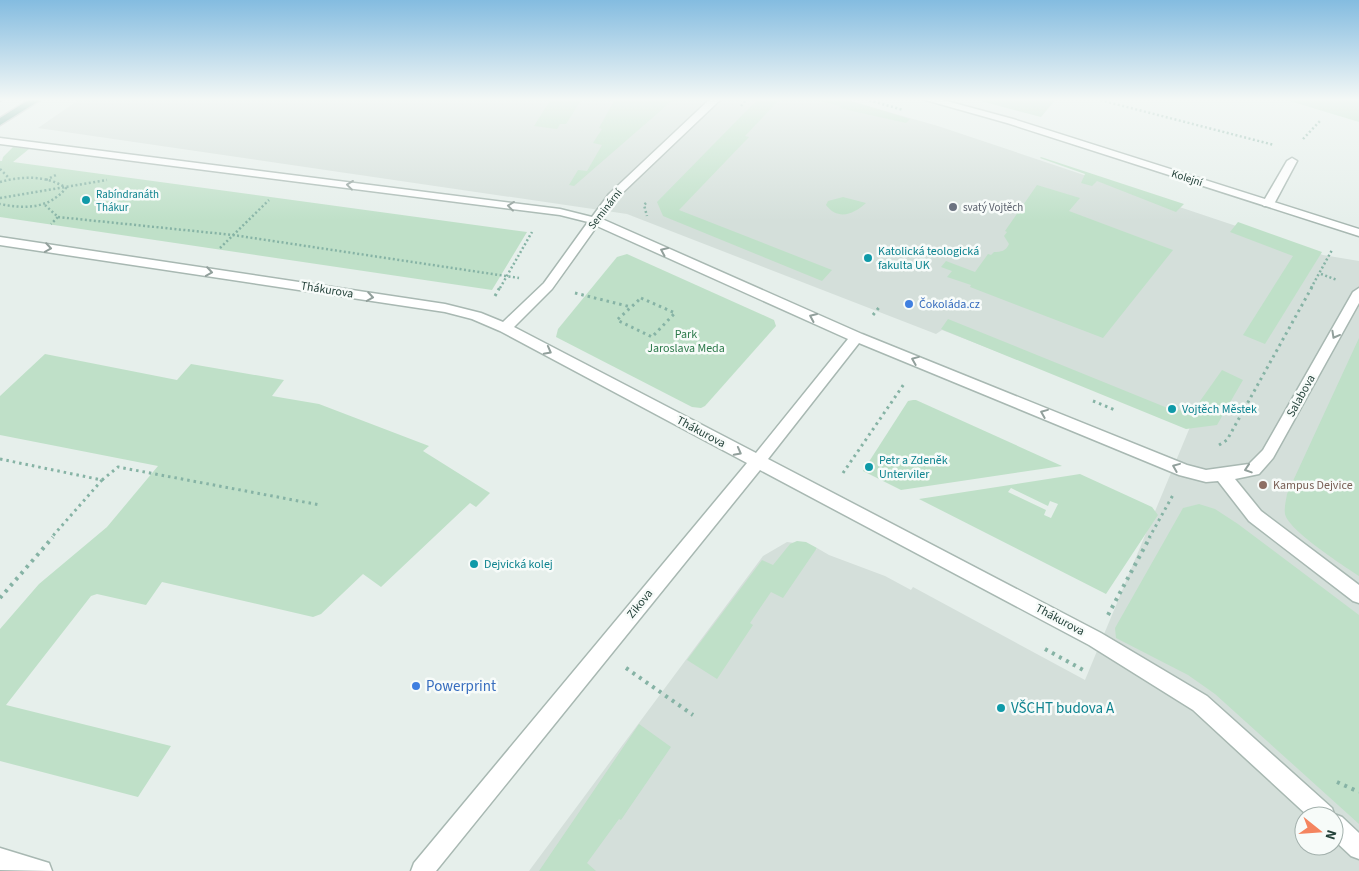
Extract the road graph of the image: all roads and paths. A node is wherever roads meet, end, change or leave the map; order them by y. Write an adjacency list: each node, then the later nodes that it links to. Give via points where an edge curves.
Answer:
1 (0, 140): 11 (street)
2 (673, 140): 21 (street, Seminární, via 613,196)
3 (1068, 140): 16 (street, Kolejní)
4 (1254, 140): 7 (path)
5 (1302, 140): 6 (path)
6 (1299, 143)
7 (1279, 146)
8 (1292, 161): 16 (street)
9 (0, 169): 10 (path)
10 (10, 178): 12 (path); 13 (path, via 45,180)
11 (291, 178): 18 (street, one-way to 11); 23 (path)
12 (0, 182)
13 (66, 188): 14 (path); 15 (path, via 45,206)
14 (0, 198)
15 (0, 204)
16 (1268, 204): 22 (street, Kolejní)
17 (644, 205): 20 (path, via 646,215)
18 (544, 210): 21 (street); 27 (path)
19 (58, 217): 23 (path)
20 (652, 218)
21 (596, 221): 28 (street, Seminární); 36 (street, one-way to 21)
22 (1359, 233)
23 (233, 235): 26 (path); 27 (path)
24 (0, 241): 26 (street, Thákurova, one-way to 26)
25 (1324, 245): 42 (path, via 1333,248 1321,274 1227,440 1217,446 1199,445)
26 (197, 271): 35 (street, Thákurova, one-way to 35, via 445,308)
27 (507, 276): 28 (path)
28 (548, 286): 31 (path); 35 (street, Seminární)
29 (1359, 292): 43 (street, Salabova, one-way to 43, via 1268,454 1253,470)
30 (881, 306): 33 (path)
31 (631, 307): 31 (path, via 641,298 675,313 652,336 617,320)
32 (865, 312): 33 (path)
33 (873, 315): 34 (path)
34 (882, 318)
35 (505, 328): 41 (street, Thákurova, one-way to 41)
36 (857, 337): 37 (street, one-way to 36); 41 (street, Zikova)
37 (919, 361): 42 (street, one-way to 37); 45 (path)
38 (1085, 398): 39 (path)
39 (1120, 412)
40 (0, 459): 44 (path)
41 (757, 462): 45 (street, Thákurova); 51 (street, Zikova)
42 (1185, 471): 43 (street, via 1206,476); 49 (path)
43 (1223, 475): 47 (street, via 1255,516)
44 (102, 480): 46 (path, via 118,467); 48 (path)
45 (827, 497): 49 (street, Thákurova)
46 (320, 505)
47 (1359, 595)
48 (0, 598)
49 (1095, 639): 52 (path); 55 (street, Thákurova, via 1200,702)
50 (1042, 647): 52 (path)
51 (602, 651): 54 (path); 60 (street, Zikova)
52 (1084, 670): 53 (path)
53 (1093, 675)
54 (693, 715)
55 (1313, 806)
56 (1344, 834): 57 (street)
57 (1359, 848)
58 (0, 860): 59 (street)
59 (42, 871)
60 (422, 871)

